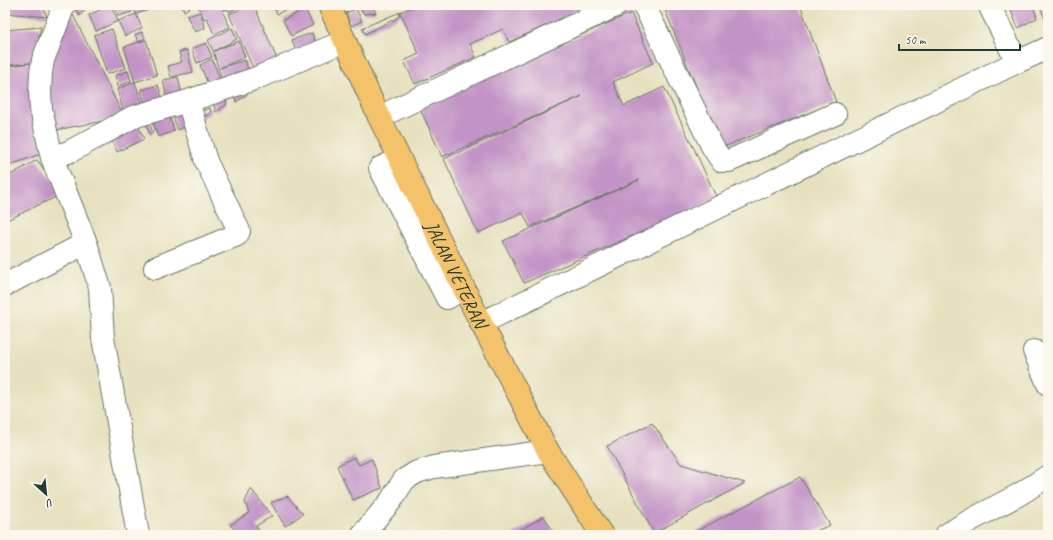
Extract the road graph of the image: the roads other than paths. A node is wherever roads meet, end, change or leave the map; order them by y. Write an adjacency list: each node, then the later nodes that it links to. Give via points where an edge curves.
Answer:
1 (64, 5): 12 (street, via 43,60 41,73 41,109)
2 (329, 5): 6 (highway, JALAN VETERAN)
3 (617, 5): 11 (street)
4 (644, 5): 10 (street, via 712,146 722,161 729,161)
5 (989, 5): 8 (street)
6 (345, 41): 9 (street, via 254,79); 11 (highway, JALAN VETERAN)
7 (1048, 48): 8 (street)
8 (1017, 62): 16 (street)
9 (188, 101): 12 (street, via 132,117 71,151); 14 (street, via 206,161 239,231 237,235)
10 (835, 114)
11 (379, 117): 16 (highway, JALAN VETERAN)
12 (52, 158): 13 (street)
13 (86, 243): 15 (street); 21 (street, via 100,288 103,338)
14 (155, 268)
15 (5, 285)
16 (481, 323): 19 (highway, JALAN VETERAN)
17 (1034, 351): 18 (street)
18 (1048, 384)
19 (548, 451): 22 (street, via 434,467 417,472 404,480 390,502); 23 (highway, JALAN VETERAN)
20 (1048, 476): 24 (street)
21 (138, 535)
22 (362, 535)
23 (602, 535)
24 (946, 535)

